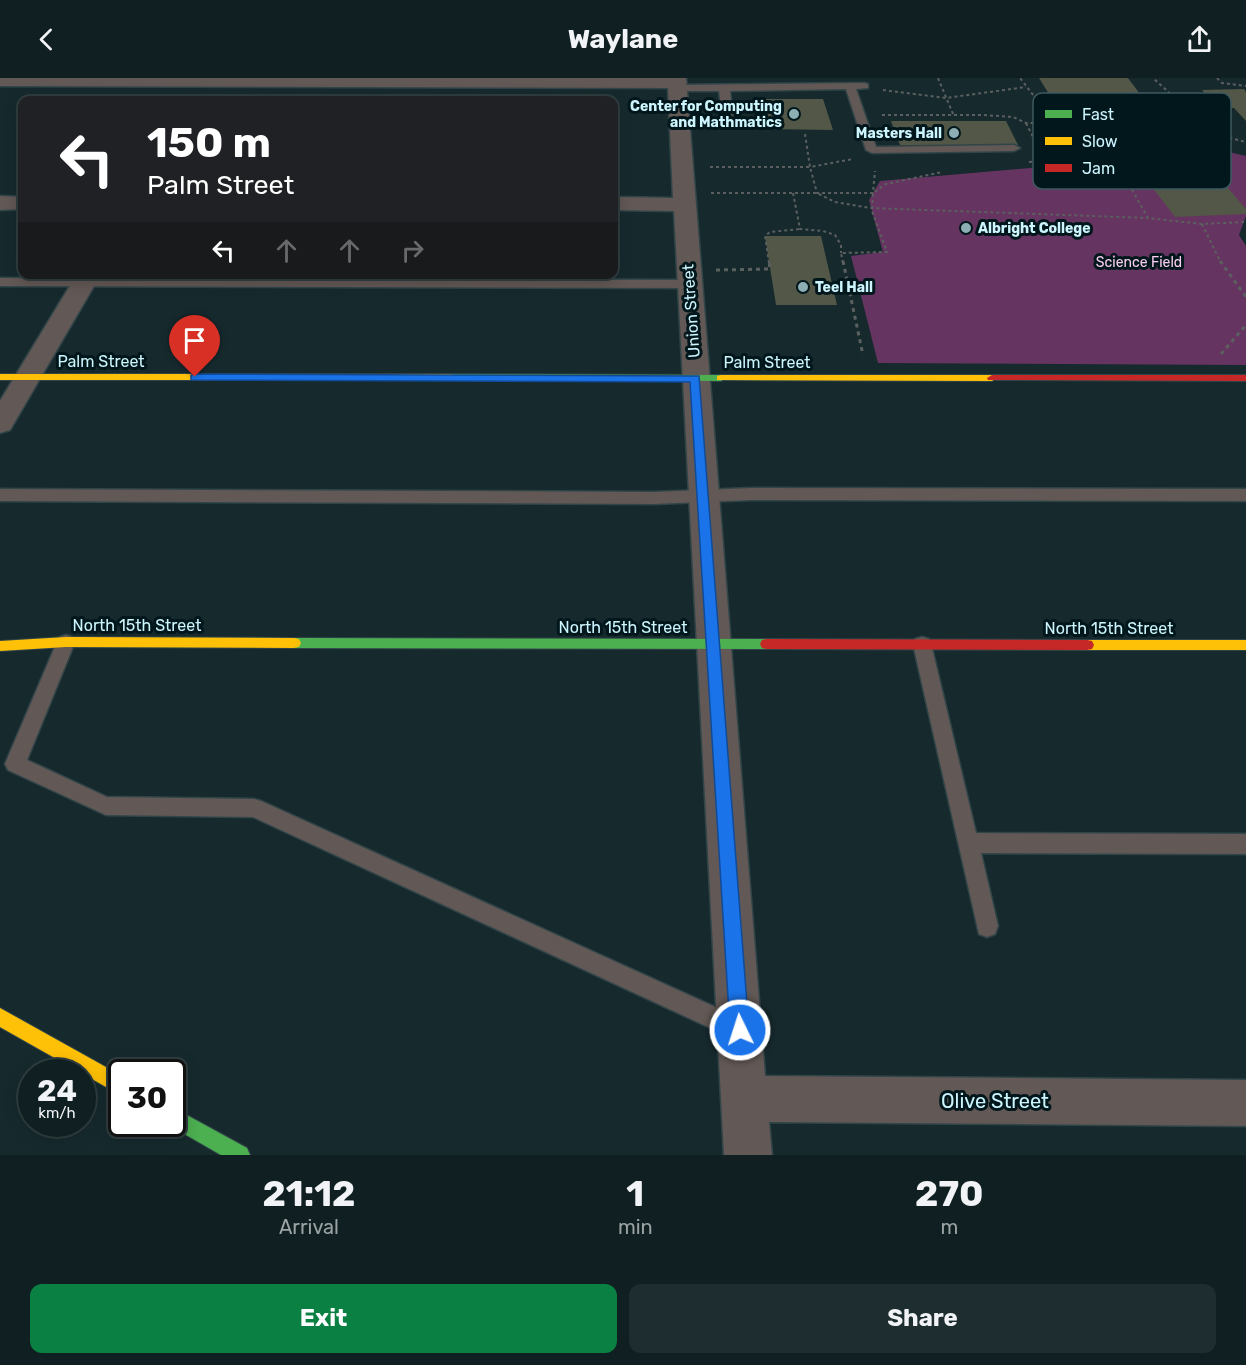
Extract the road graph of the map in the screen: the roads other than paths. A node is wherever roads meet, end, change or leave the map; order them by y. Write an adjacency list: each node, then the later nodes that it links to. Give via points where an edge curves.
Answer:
1 (205, 79): 2 (street); 3 (street); 8 (street)
2 (314, 79): 4 (street)
3 (0, 80)
4 (677, 83): 7 (lane); 11 (street, Union Street)
5 (850, 87): 6 (lane); 7 (lane); 10 (lane, via 872,150)
6 (864, 87)
7 (724, 88): 9 (lane)
8 (195, 96)
9 (728, 122)
10 (1014, 148)
11 (696, 199): 14 (street); 16 (street, Union Street)
12 (0, 203): 13 (street)
13 (18, 203)
14 (618, 204)
15 (618, 277): 16 (lane)
16 (700, 277): 23 (street, Union Street)
17 (65, 279): 19 (lane)
18 (86, 279): 21 (street)
19 (0, 282)
20 (0, 377): 21 (street, Palm Street)
21 (28, 377): 23 (street, Palm Street); 24 (street)
22 (1246, 378): 23 (street, Palm Street)
23 (695, 379): 27 (street, Union Street)
24 (0, 424)
25 (0, 495): 27 (lane)
26 (1246, 495): 27 (lane)
27 (703, 496): 29 (street, Union Street)
28 (66, 642): 29 (street, North 15th Street); 32 (street, North 15th Street); 37 (lane, via 15,764 106,806 254,808)
29 (713, 644): 30 (street, North 15th Street); 37 (street, Union Street)
30 (922, 644): 31 (street, North 15th Street); 33 (lane)
31 (1246, 645)
32 (0, 646)
33 (968, 843): 34 (lane); 35 (lane)
34 (1246, 844)
35 (987, 926)
36 (0, 1017): 38 (street)
37 (740, 1030): 39 (street, Union Street)
38 (108, 1079)
39 (744, 1099): 40 (street, Olive Street); 43 (street, Union Street)
40 (1246, 1103)
41 (186, 1124): 42 (street)
42 (240, 1155)
43 (748, 1155)

